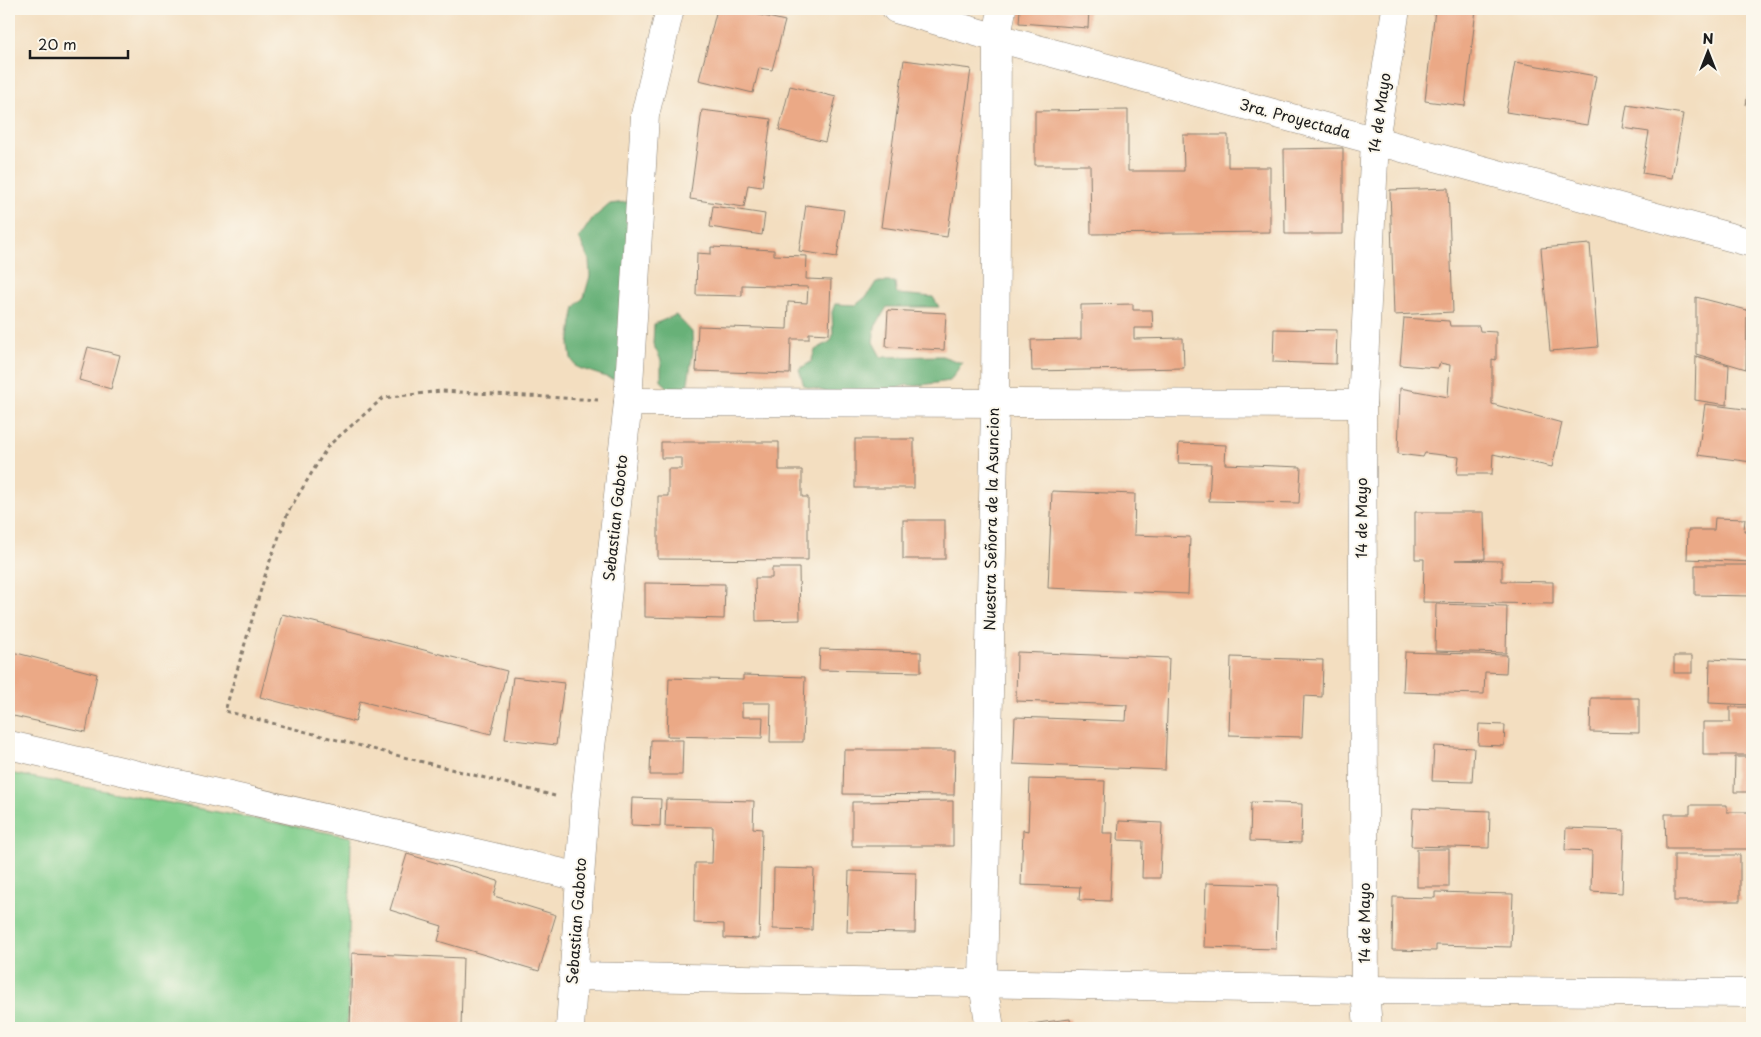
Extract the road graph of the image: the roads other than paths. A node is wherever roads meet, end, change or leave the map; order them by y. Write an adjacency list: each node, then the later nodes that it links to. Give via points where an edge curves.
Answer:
1 (670, 9): 8 (street, Sebastian Gaboto, via 645,115)
2 (896, 9): 5 (street, 3ra. Proyectada)
3 (1002, 9): 5 (street, Nuestra Señora de la Asuncion)
4 (1396, 9): 6 (street, 14 de Mayo)
5 (997, 38): 6 (street, 3ra. Proyectada); 9 (street, Nuestra Señora de la Asuncion)
6 (1375, 140): 7 (street, 3ra. Proyectada); 10 (street, 14 de Mayo)
7 (1752, 243)
8 (628, 402): 9 (street); 12 (street, Sebastian Gaboto)
9 (994, 403): 10 (street); 14 (street, Nuestra Señora de la Asuncion)
10 (1362, 404): 15 (street, 14 de Mayo)
11 (9, 745): 12 (street)
12 (580, 877): 13 (street, Sebastian Gaboto)
13 (573, 976): 14 (street); 17 (street, Sebastian Gaboto)
14 (983, 984): 15 (street); 18 (street, Nuestra Señora de la Asuncion)
15 (1366, 990): 16 (street); 19 (street, 14 de Mayo)
16 (1752, 993)
17 (570, 1028)
18 (990, 1028)
19 (1368, 1028)

